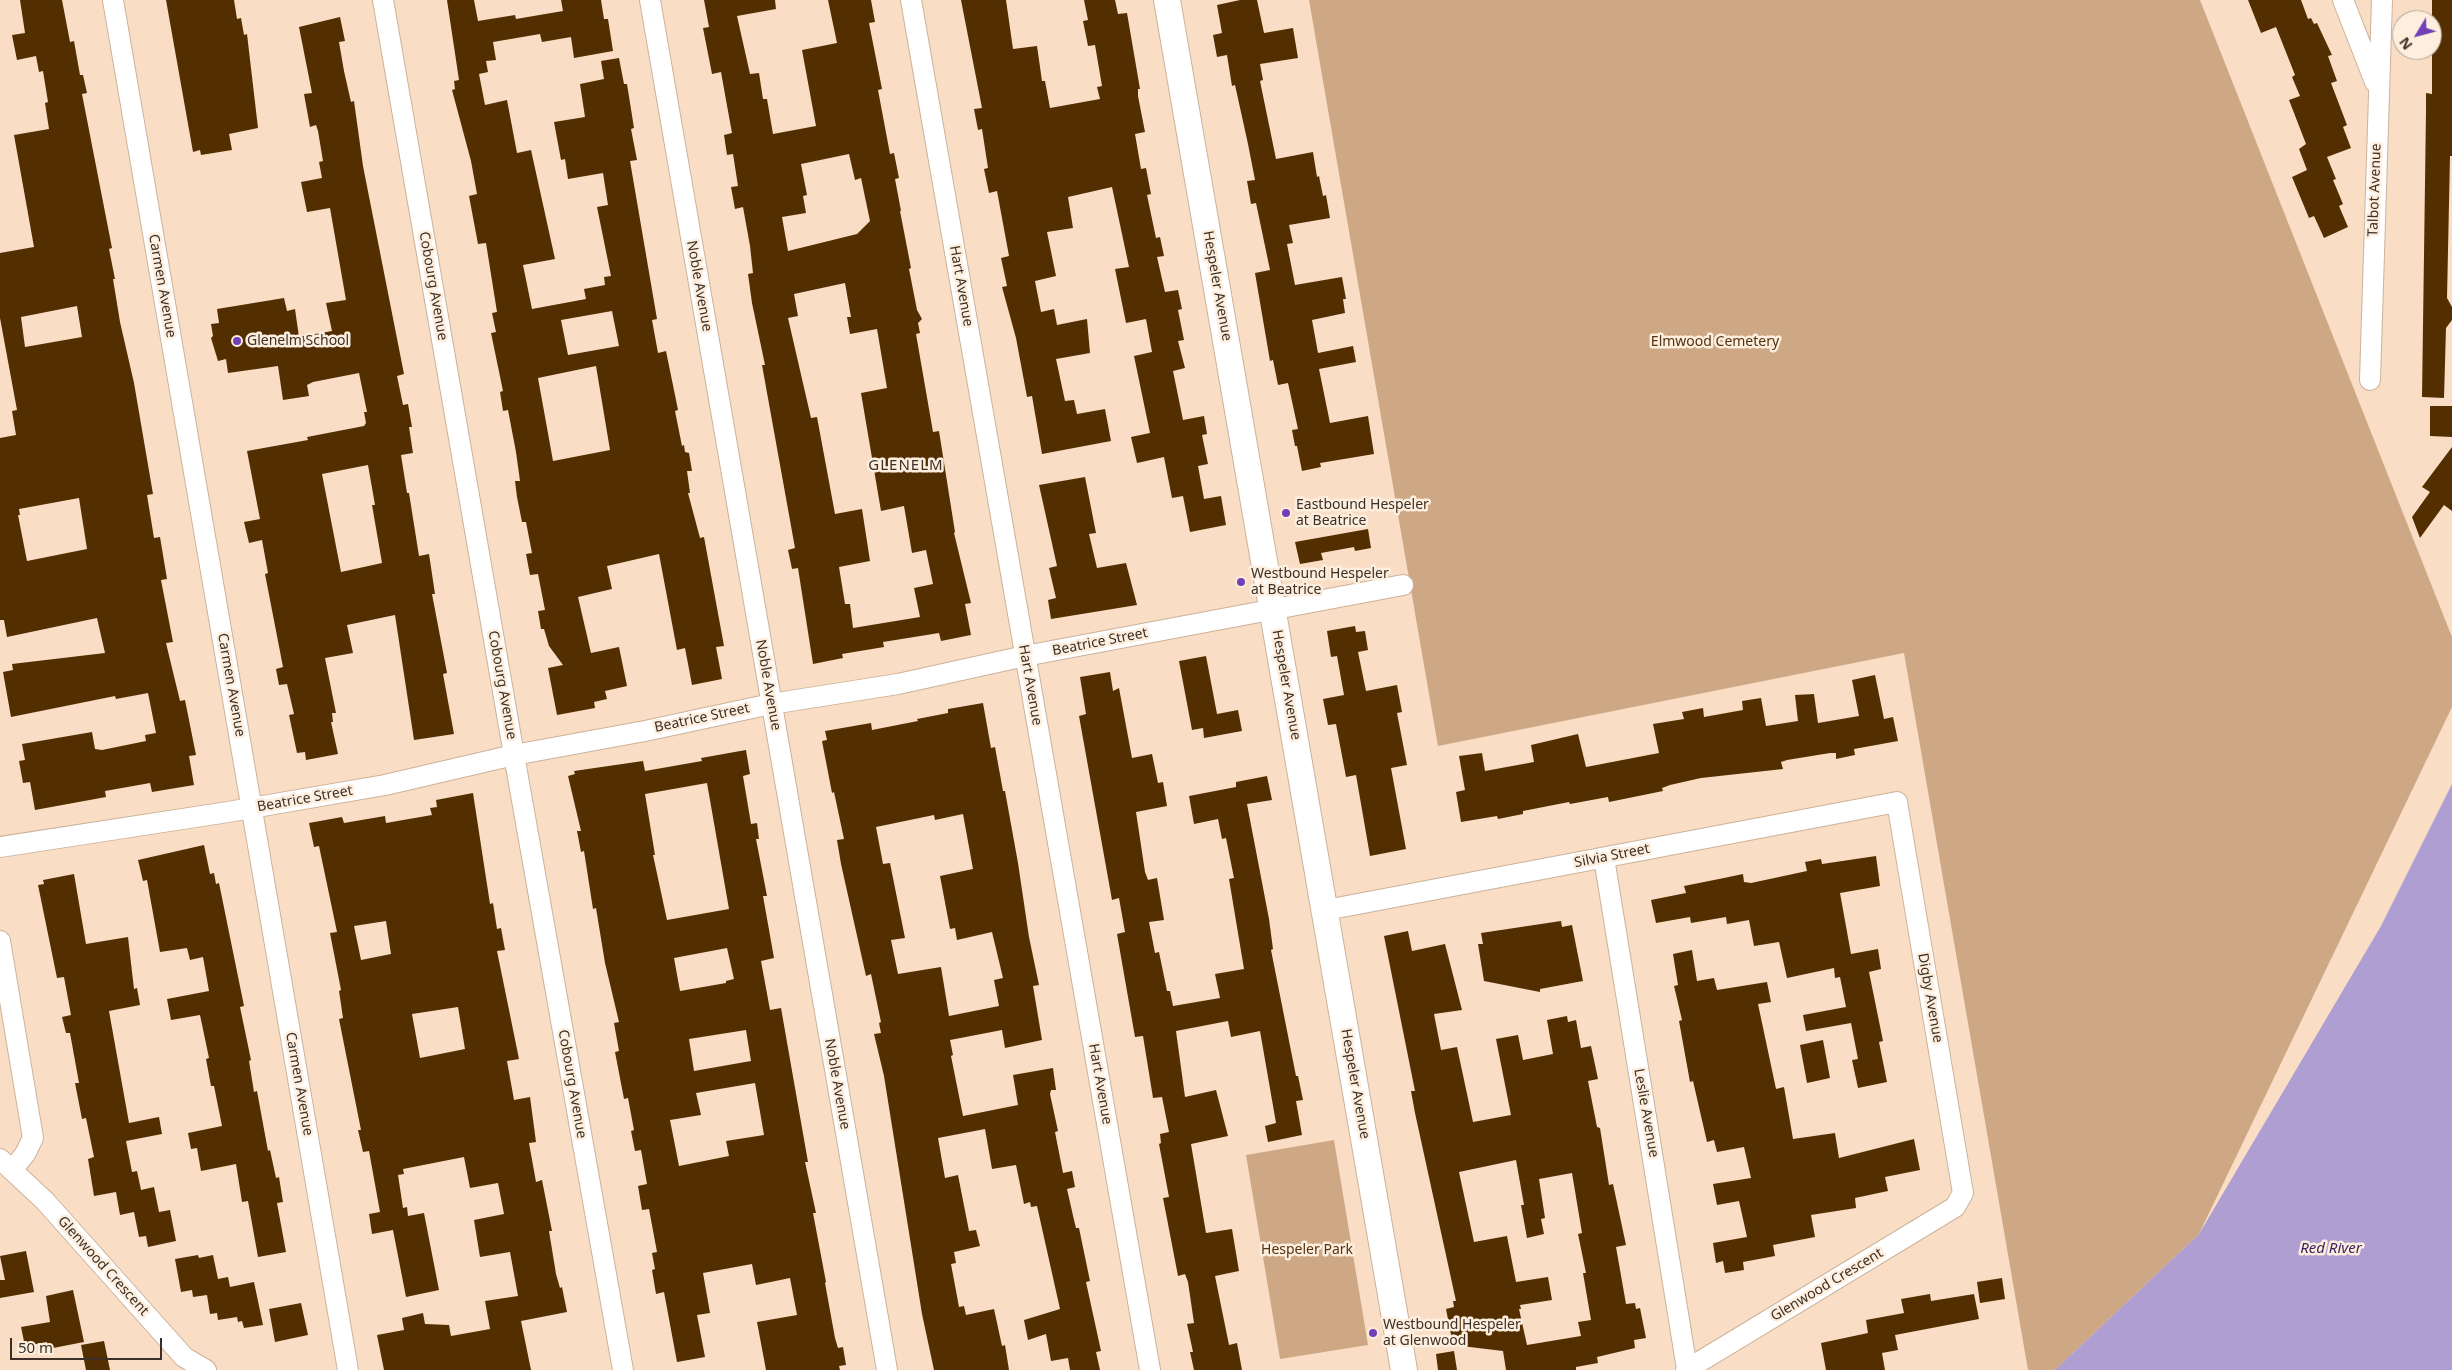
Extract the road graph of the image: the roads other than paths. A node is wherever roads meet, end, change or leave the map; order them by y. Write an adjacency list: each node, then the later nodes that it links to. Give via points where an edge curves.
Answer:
1 (113, 0): 16 (street, Carmen Avenue)
2 (383, 0): 14 (street, Cobourg Avenue)
3 (650, 0): 13 (street, Noble Avenue)
4 (911, 0): 12 (street, Hart Avenue)
5 (1167, 0): 11 (main road, Hespeler Avenue)
6 (2343, 0): 8 (street)
7 (2382, 0): 8 (street, Talbot Avenue)
8 (2378, 88): 9 (street, Talbot Avenue)
9 (2370, 380)
10 (1403, 584): 11 (street, Beatrice Street)
11 (1272, 609): 12 (street, Beatrice Street); 19 (main road, Hespeler Avenue)
12 (1025, 656): 13 (street, Beatrice Street, via 898,684); 27 (street, Hart Avenue)
13 (771, 704): 14 (street, Beatrice Street); 26 (street, Noble Avenue)
14 (514, 755): 16 (street, Beatrice Street, via 385,785); 25 (street, Cobourg Avenue)
15 (1897, 802): 18 (street, Silvia Street); 22 (street, Digby Avenue)
16 (252, 808): 17 (street, Beatrice Street); 24 (street, Carmen Avenue)
17 (0, 848)
18 (1604, 858): 19 (street, Silvia Street); 29 (street, Leslie Avenue)
19 (1326, 910): 28 (main road, Hespeler Avenue)
20 (0, 941): 21 (street, via 33,1138 25,1154)
21 (6, 1165): 23 (street, Glenwood Crescent, via 45,1201 184,1357)
22 (1963, 1193): 29 (street, Glenwood Crescent, via 1955,1207)
23 (206, 1370)
24 (348, 1370)
25 (623, 1370)
26 (887, 1370)
27 (1150, 1370)
28 (1404, 1370)
29 (1686, 1370)

